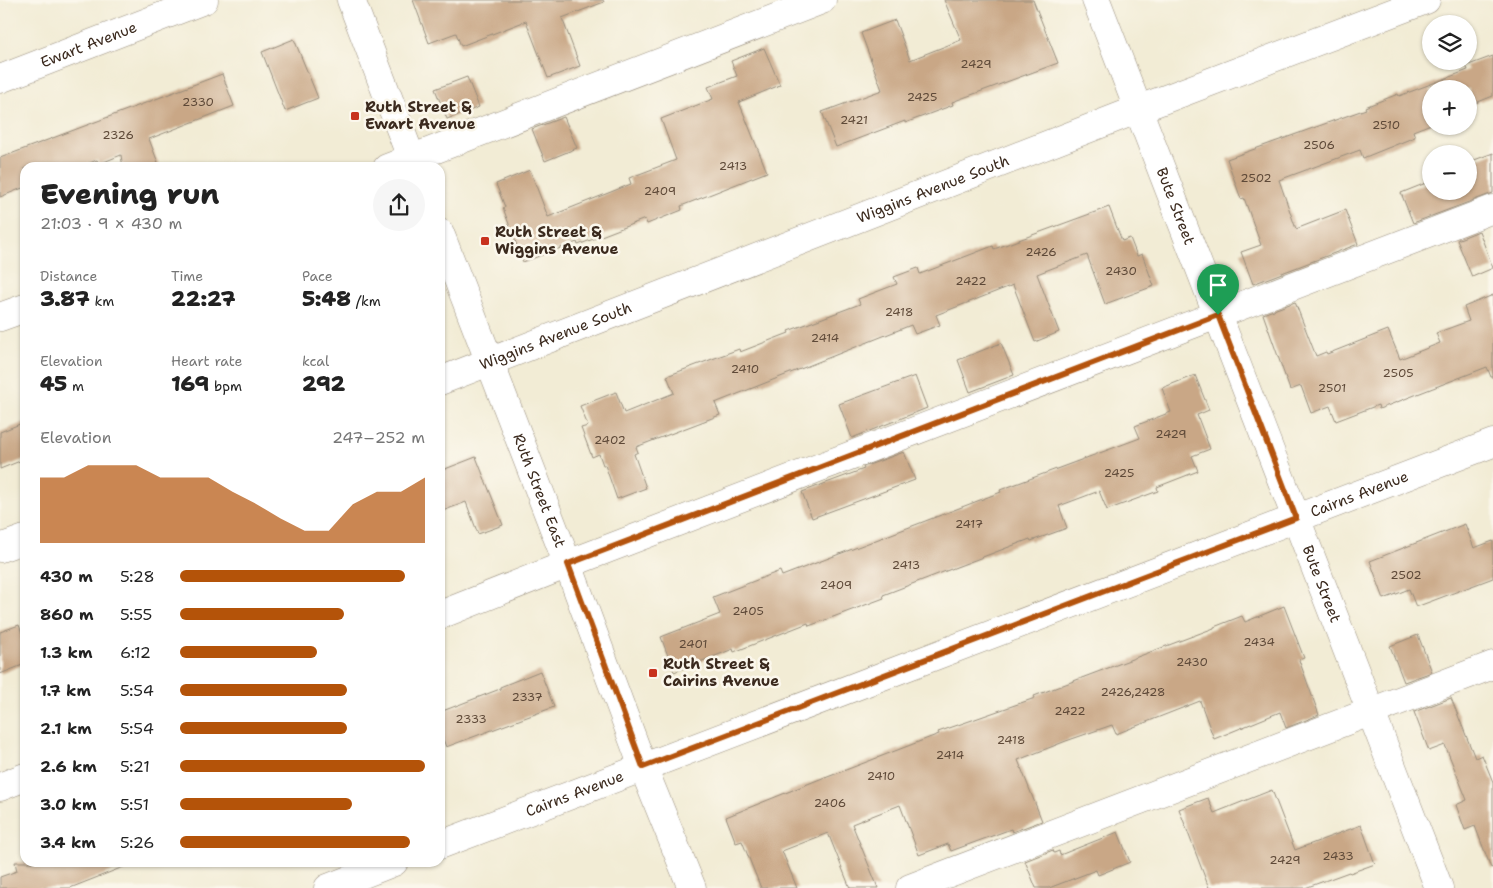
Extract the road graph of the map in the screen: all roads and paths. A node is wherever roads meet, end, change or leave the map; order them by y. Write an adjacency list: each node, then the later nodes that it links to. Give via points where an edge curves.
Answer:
1 (204, 0): 6 (street, Ewart Avenue)
2 (351, 0): 8 (street)
3 (822, 0): 9 (street)
4 (1096, 0): 7 (street, Bute Street)
5 (1426, 0): 7 (street, Wiggins Avenue South)
6 (0, 79)
7 (1139, 109): 13 (street, Bute Street); 15 (street, Wiggins Avenue South)
8 (403, 162)
9 (409, 162)
10 (1493, 209): 13 (street)
11 (445, 246): 15 (street, Ruth Street East)
12 (20, 310): 14 (street)
13 (1218, 315): 18 (street, Bute Street); 21 (street)
14 (0, 317)
15 (490, 362): 16 (street, Wiggins Avenue South); 21 (street, Ruth Street East)
16 (445, 379)
17 (1493, 443): 18 (street, Cairns Avenue)
18 (1296, 518): 24 (street, Bute Street); 25 (street, Cairns Avenue)
19 (20, 541): 20 (street)
20 (0, 548)
21 (568, 564): 22 (street); 25 (street, Ruth Street East)
22 (445, 613)
23 (1493, 665): 24 (street)
24 (1371, 712): 32 (street); 33 (street, Bute Street)
25 (643, 767): 28 (street, Cairns Avenue); 31 (street, Ruth Street East)
26 (20, 779): 27 (street)
27 (0, 787)
28 (445, 843)
29 (381, 867): 30 (street)
30 (328, 888)
31 (692, 888)
32 (910, 888)
33 (1438, 888)

